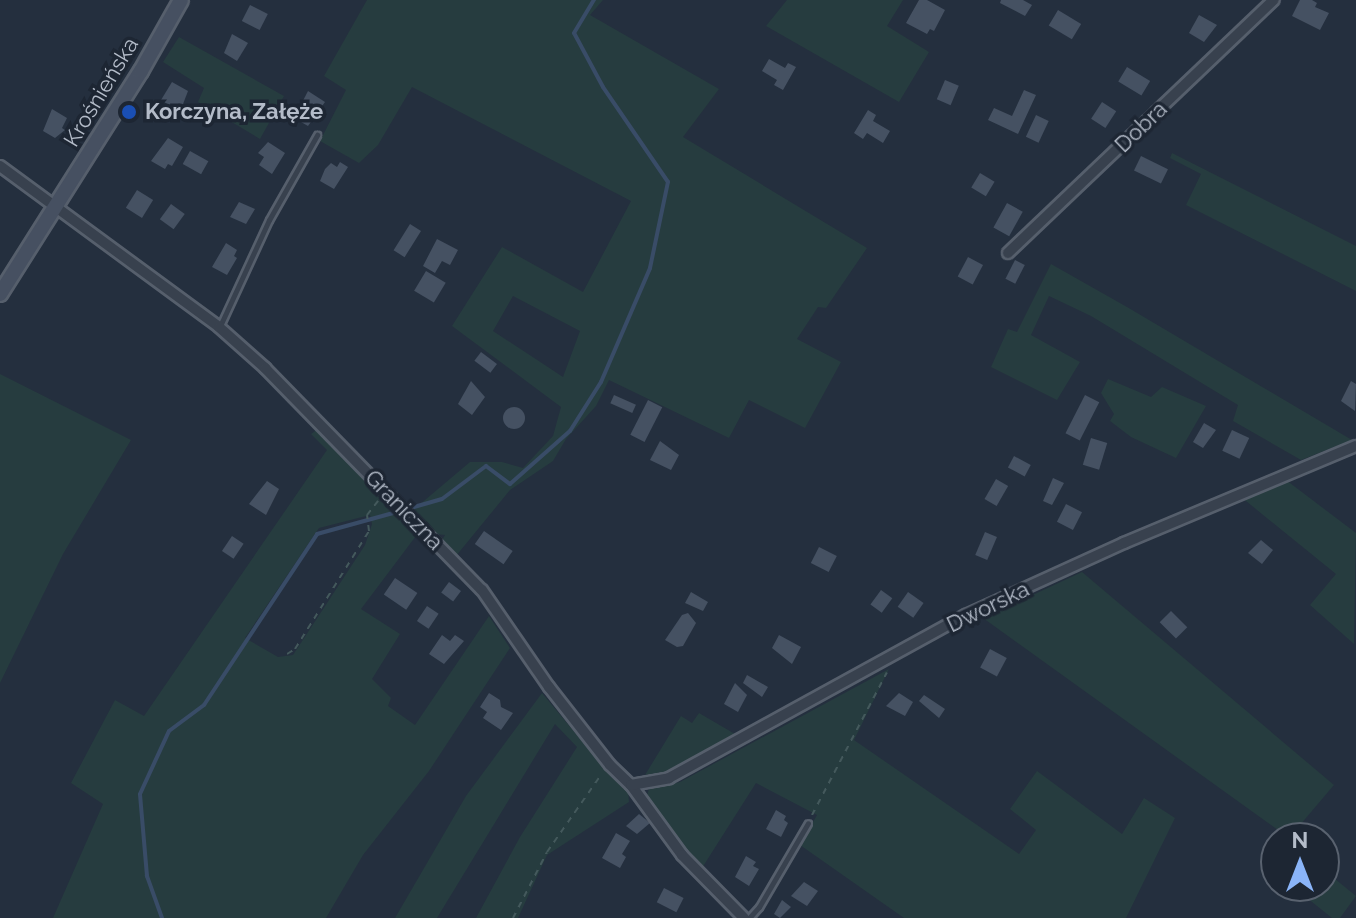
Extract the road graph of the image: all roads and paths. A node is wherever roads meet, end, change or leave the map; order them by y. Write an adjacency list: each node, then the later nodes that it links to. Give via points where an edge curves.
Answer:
1 (181, 0): 5 (main road, Krośnieńska)
2 (1274, 0): 6 (street, Dobra)
3 (317, 135): 8 (lane, via 269,220)
4 (0, 166): 5 (street, Graniczna)
5 (58, 205): 7 (main road, Krośnieńska); 8 (street, Graniczna)
6 (1008, 253)
7 (0, 294)
8 (219, 327): 10 (street, Graniczna)
9 (1356, 446): 12 (street, Dworska, via 966,615)
10 (385, 491): 11 (path, via 367,515 369,531); 13 (street, Graniczna, via 482,590)
11 (287, 654)
12 (886, 661): 14 (street, Dworska, via 669,778); 15 (path, via 887,671)
13 (612, 767): 14 (street, Graniczna); 16 (path, via 596,779 547,852)
14 (631, 785): 17 (street, Graniczna, via 682,855)
15 (808, 823): 17 (lane, via 759,907)
16 (513, 918)
17 (746, 918)

